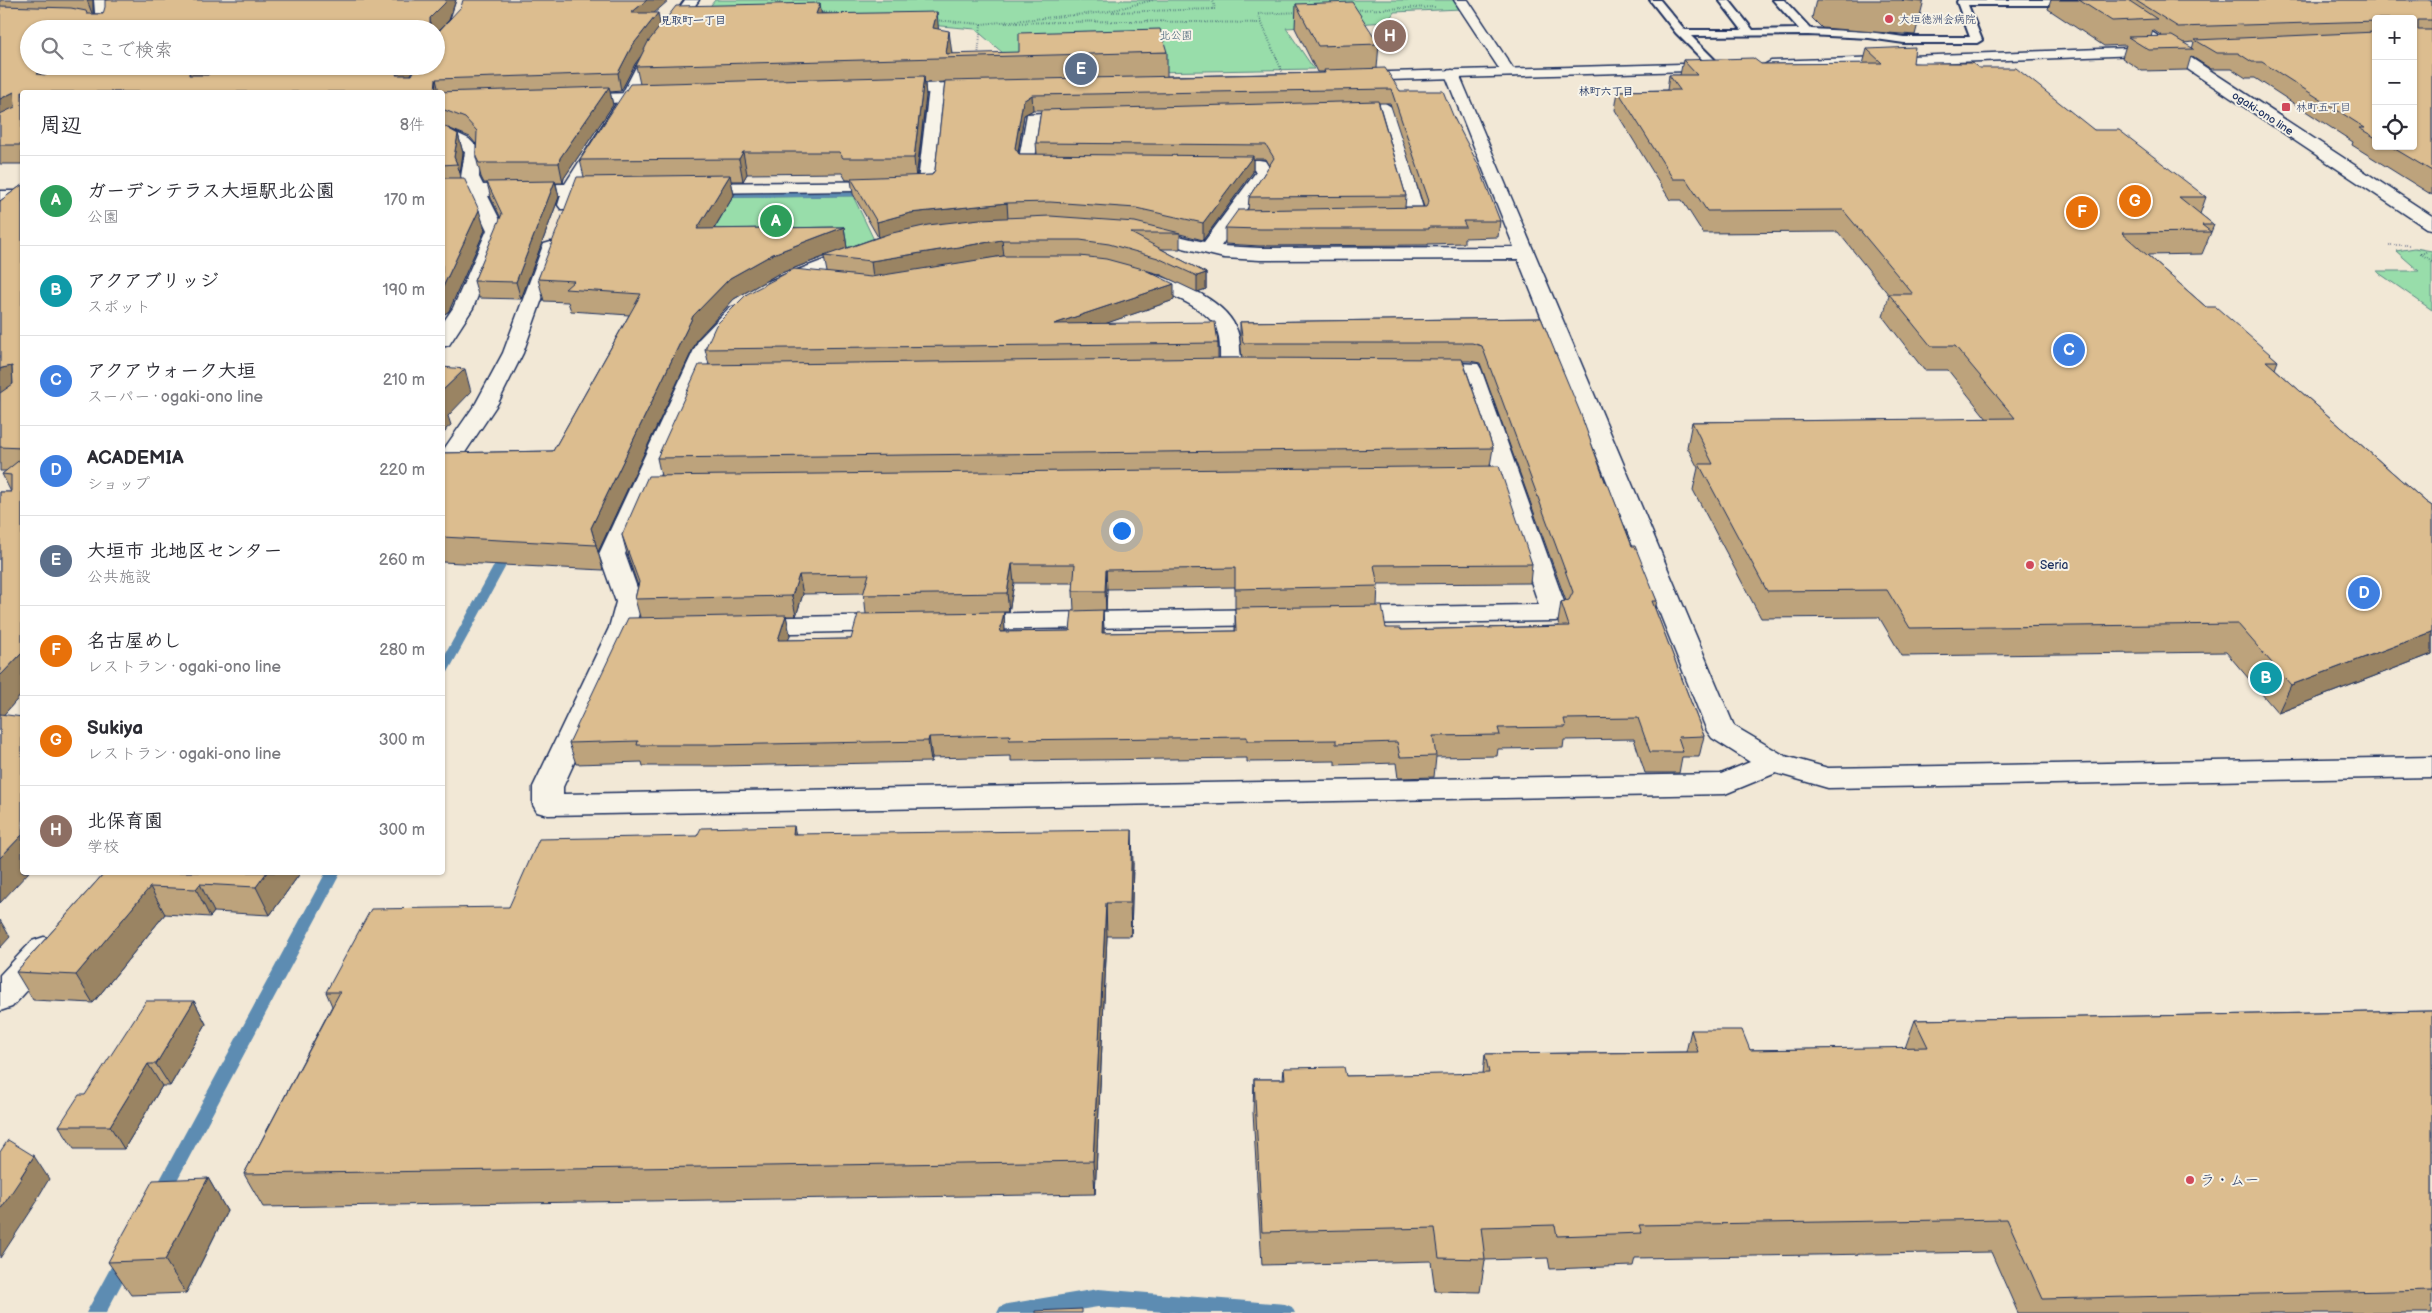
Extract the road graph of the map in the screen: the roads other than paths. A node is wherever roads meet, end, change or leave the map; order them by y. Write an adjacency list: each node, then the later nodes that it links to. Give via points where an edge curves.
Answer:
1 (101, 0): 9 (street)
2 (692, 0): 25 (street, via 644,65)
3 (1655, 0): 10 (lane)
4 (1724, 0): 12 (lane)
5 (1778, 0): 11 (lane)
6 (1961, 1): 7 (lane); 11 (lane, via 1977,40 1904,40)
7 (2096, 1): 14 (street, ogaki-ono line)
8 (1463, 3): 18 (street)
9 (102, 20)
10 (1682, 32): 12 (lane); 17 (lane)
11 (1808, 32): 12 (lane)
12 (1750, 33)
13 (2192, 48): 14 (street)
14 (2168, 50): 16 (street); 42 (street, ogaki-ono line)
15 (1736, 66): 17 (street)
16 (1756, 66)
17 (1716, 67): 18 (street)
18 (1509, 73): 19 (street)
19 (1452, 74): 20 (street); 46 (street)
20 (1285, 78)
21 (996, 87): 22 (street)
22 (937, 88): 23 (street); 32 (street, via 926,186)
23 (877, 90)
24 (678, 96): 25 (street)
25 (628, 98): 26 (street); 33 (street, via 575,179)
26 (560, 100)
27 (1326, 109): 41 (street, via 1385,108 1416,218)
28 (1091, 115): 30 (street, via 1032,117 1026,164)
29 (445, 133): 36 (street, via 473,151 470,177)
30 (1075, 164)
31 (1201, 164): 39 (street, via 1259,165 1264,172)
32 (681, 188)
33 (573, 189): 34 (street); 36 (street); 53 (street, via 513,353 487,403)
34 (622, 189)
35 (445, 191): 36 (street)
36 (476, 191): 50 (street, via 496,230 463,308)
37 (0, 196): 38 (street)
38 (20, 196)
39 (1232, 218): 40 (street); 45 (street)
40 (1252, 218)
41 (1378, 218)
42 (2432, 224)
43 (1118, 230): 45 (street)
44 (884, 245): 48 (street)
45 (1209, 248): 46 (street, via 1260,254)
46 (1525, 253): 59 (street, via 1722,732)
47 (1118, 270): 51 (street, via 1151,280 1208,306 1226,327)
48 (794, 277): 49 (street); 59 (street, via 742,305 709,339 703,375 653,486 612,554 629,602 631,628 548,787 548,805 1725,784)
49 (836, 283)
50 (445, 336)
51 (1231, 368)
52 (1400, 368): 55 (street, via 1470,369 1497,476 1555,613)
53 (445, 466)
54 (1297, 617): 56 (street)
55 (1327, 617)
56 (949, 622)
57 (910, 623): 58 (street)
58 (731, 626)
59 (1774, 763): 60 (street, via 1828,778)
60 (2432, 767)
61 (67, 924): 62 (street)
62 (0, 998)

